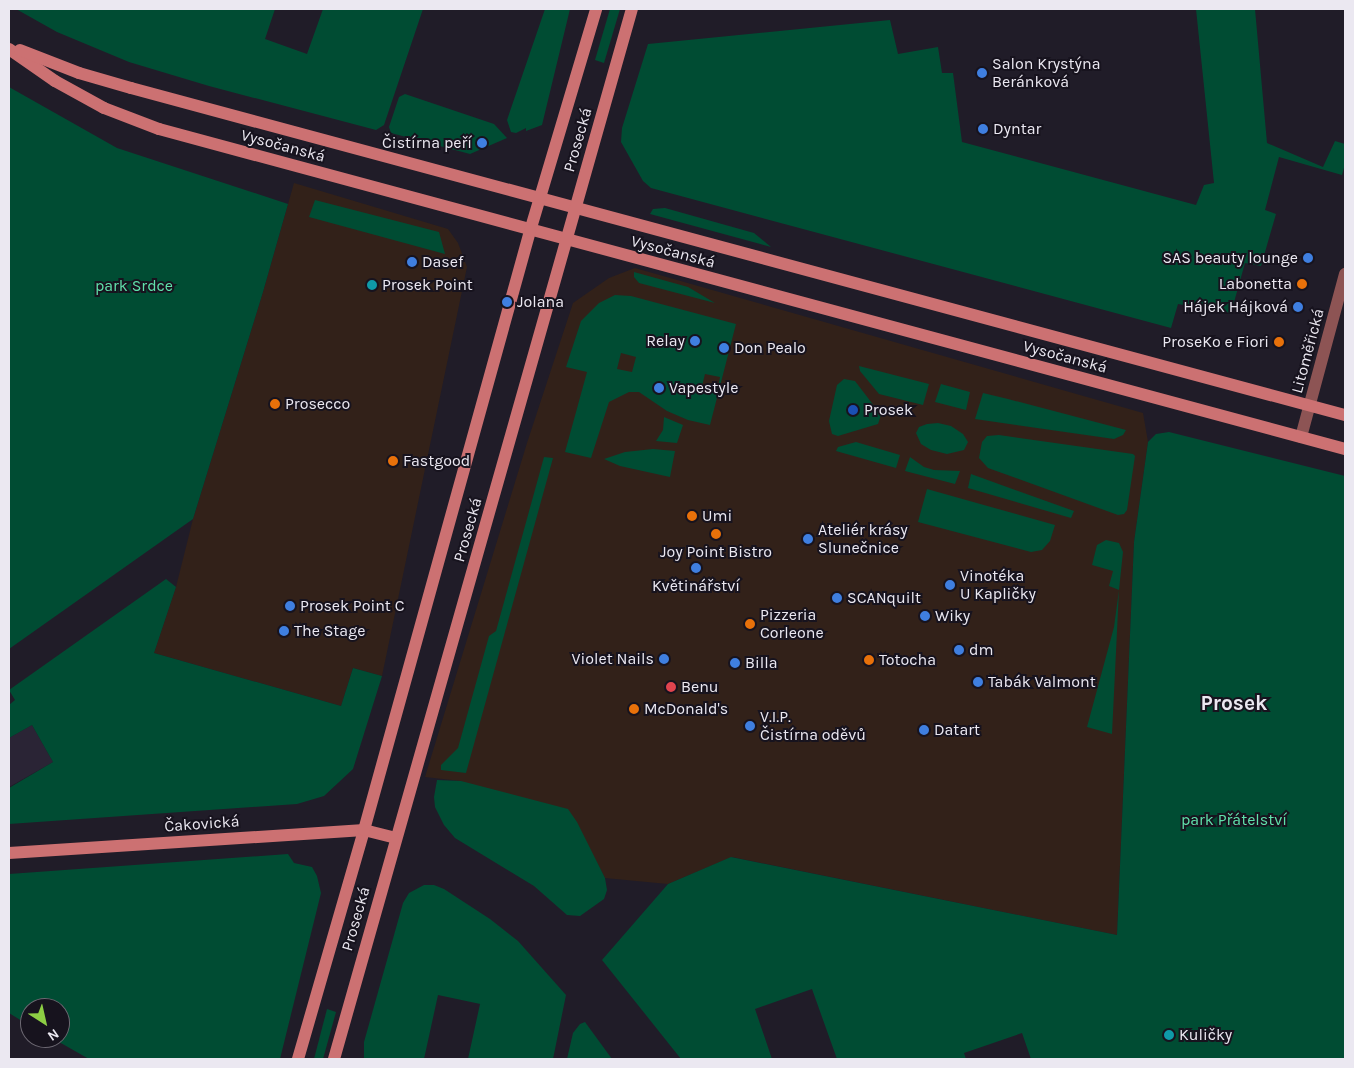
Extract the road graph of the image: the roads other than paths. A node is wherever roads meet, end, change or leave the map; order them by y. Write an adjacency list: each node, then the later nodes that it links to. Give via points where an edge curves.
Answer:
1 (596, 9): 5 (main road, Prosecká)
2 (632, 9): 6 (main road, Prosecká)
3 (9, 44): 5 (main road, Vysočanská, via 79,73 131,88)
4 (9, 49): 7 (main road, Vysočanská, via 80,96 129,119)
5 (540, 197): 6 (main road, Vysočanská); 7 (main road, Prosecká)
6 (576, 206): 8 (main road, Prosecká); 10 (main road, Vysočanská)
7 (530, 231): 8 (main road, Vysočanská); 14 (main road, Prosecká)
8 (568, 241): 12 (main road, Vysočanská); 15 (main road, Prosecká)
9 (1345, 274): 10 (street, Litoměřická)
10 (1310, 405): 11 (main road, Vysočanská); 12 (street, Litoměřická)
11 (1345, 415)
12 (1301, 437): 13 (main road, Vysočanská)
13 (1345, 449)
14 (364, 830): 15 (main road, Čakovická); 16 (main road, Čakovická); 17 (main road, Prosecká)
15 (396, 838): 18 (main road, Prosecká)
16 (9, 852)
17 (298, 1059)
18 (334, 1059)

